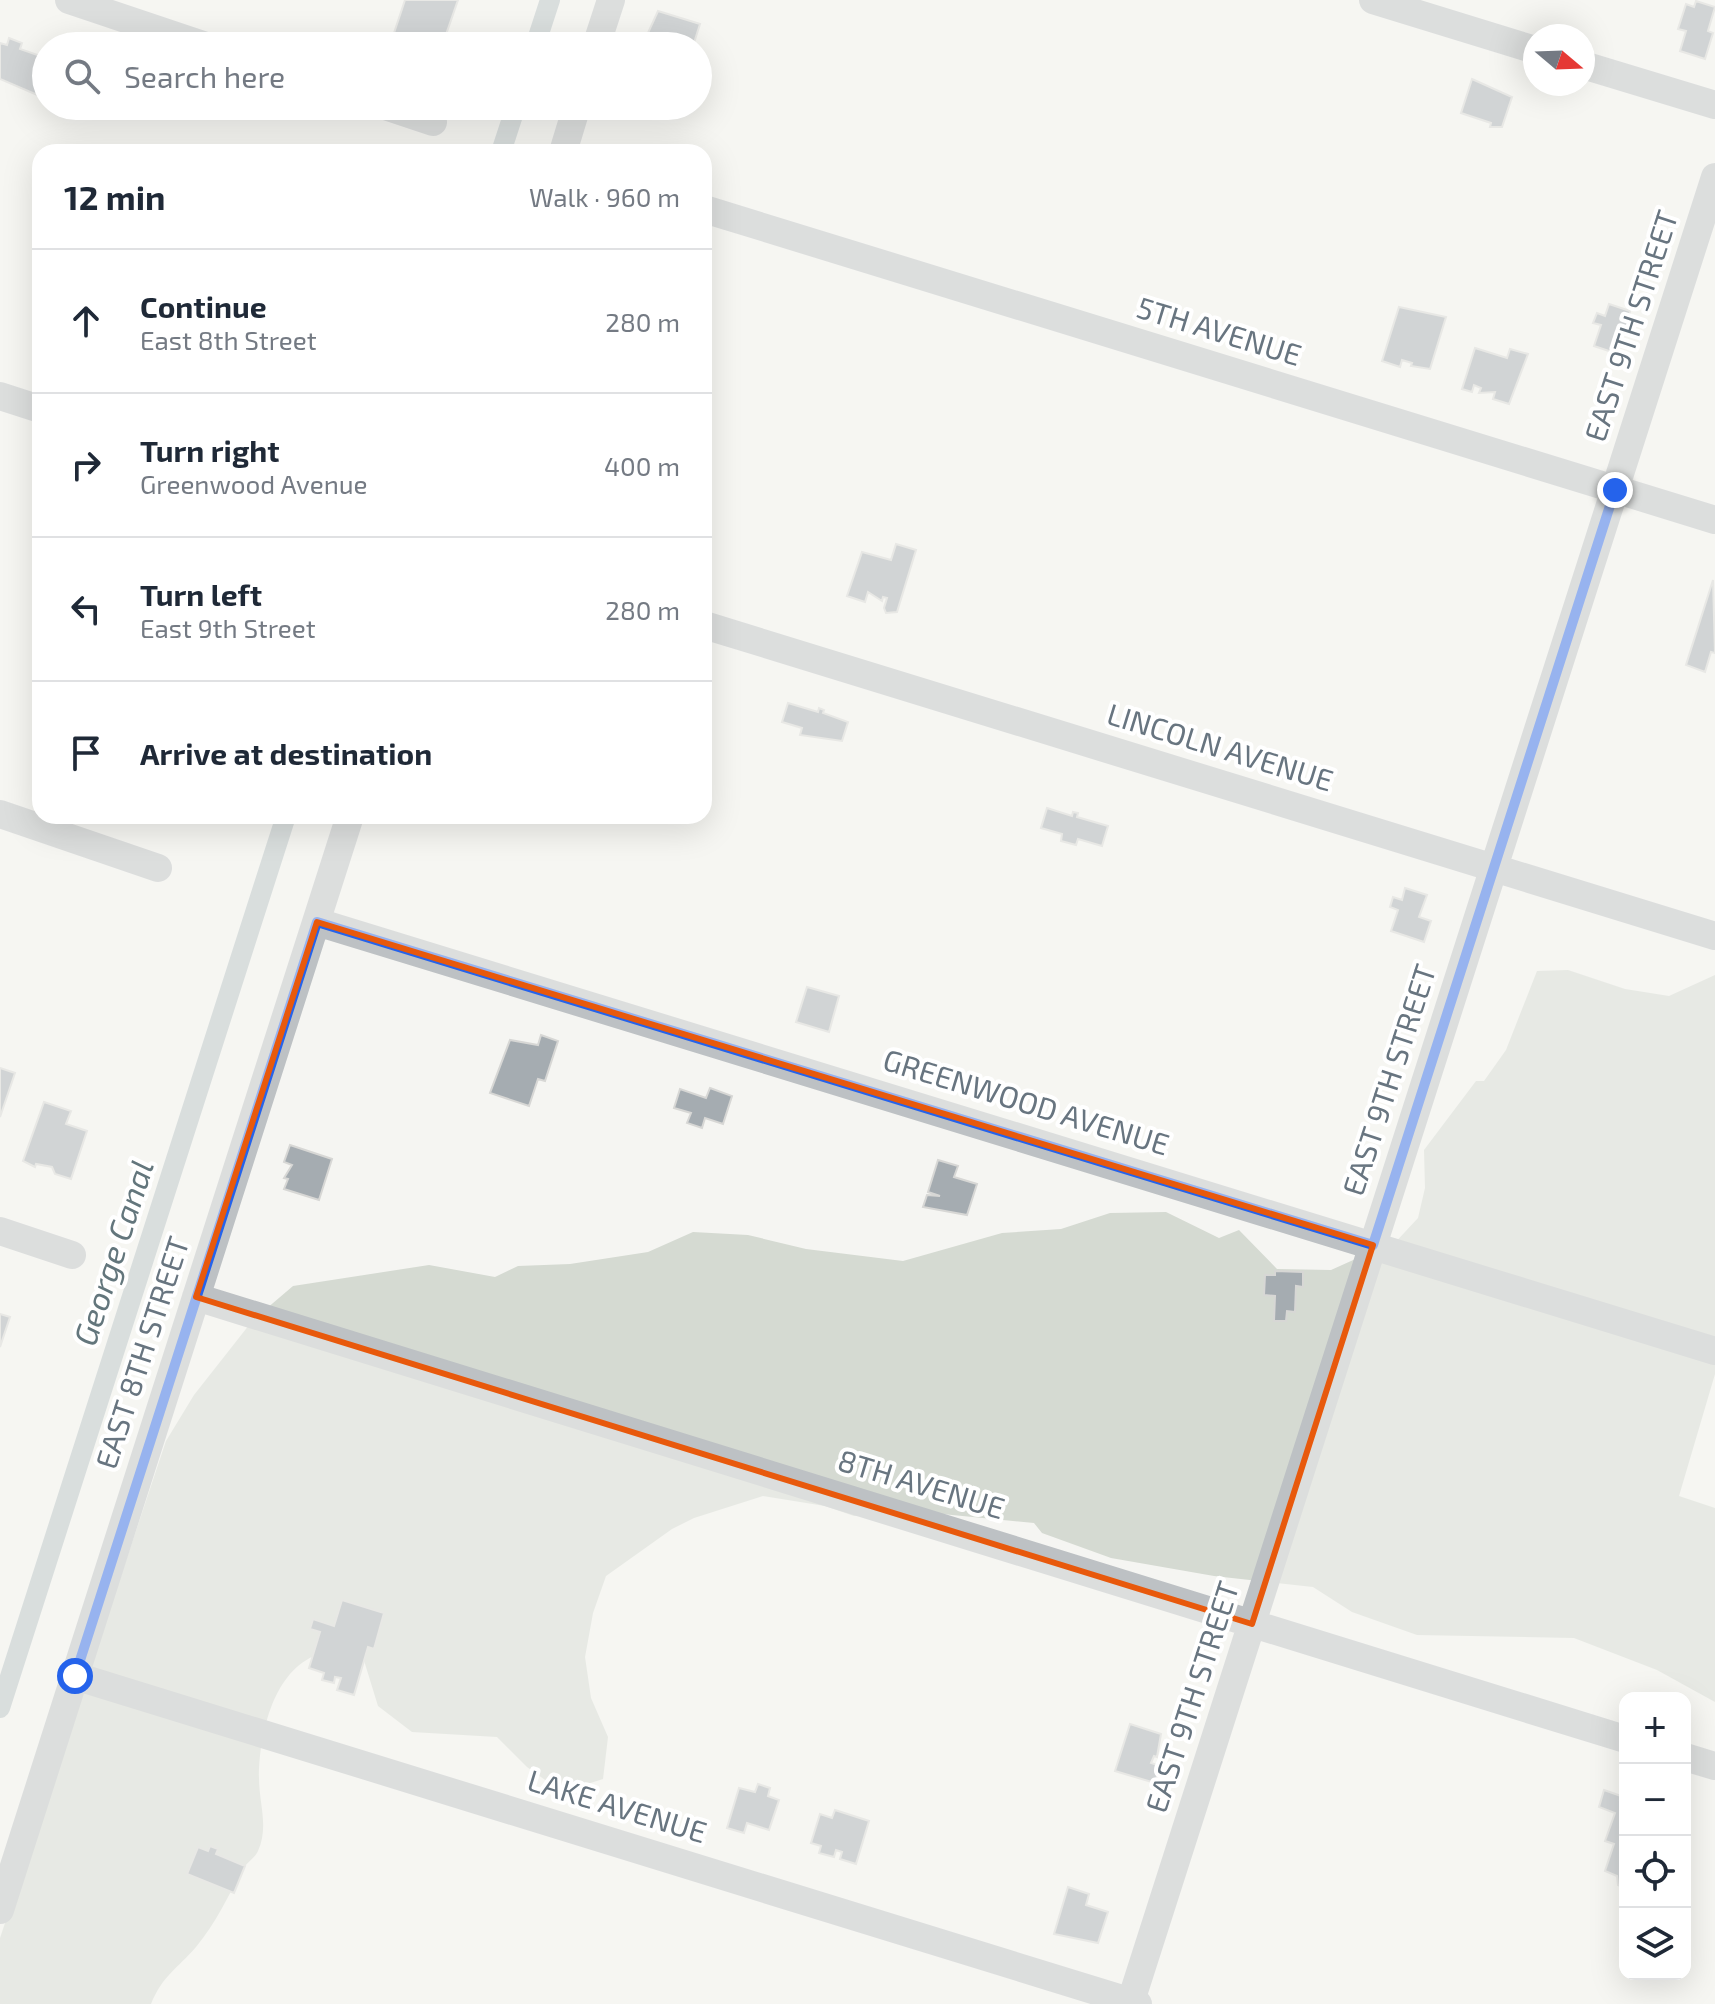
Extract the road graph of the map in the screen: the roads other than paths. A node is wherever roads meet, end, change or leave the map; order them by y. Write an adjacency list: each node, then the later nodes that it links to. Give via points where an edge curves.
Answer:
1 (69, 0): 4 (street)
2 (611, 0): 5 (street)
3 (1373, 0): 6 (street)
4 (164, 32)
5 (601, 32)
6 (1523, 46)
7 (1595, 69): 8 (street)
8 (1715, 105)
9 (427, 120): 11 (street)
10 (573, 120): 12 (street)
11 (433, 122)
12 (565, 144)
13 (1715, 177): 17 (street, EAST 9TH STREET)
14 (712, 211): 17 (street, 5TH AVENUE)
15 (0, 396): 16 (street)
16 (32, 406)
17 (1615, 490): 18 (street, 5TH AVENUE); 23 (street, EAST 9TH STREET)
18 (1715, 520)
19 (712, 627): 23 (street, LINCOLN AVENUE)
20 (0, 814): 22 (street)
21 (348, 824): 24 (street, EAST 8TH STREET)
22 (158, 868)
23 (1494, 868): 25 (street, LINCOLN AVENUE); 27 (street, EAST 9TH STREET)
24 (317, 922): 27 (street, GREENWOOD AVENUE); 29 (street, EAST 8TH STREET)
25 (1715, 936)
26 (0, 1231): 28 (street)
27 (1373, 1245): 30 (street, GREENWOOD AVENUE); 31 (street, EAST 9TH STREET)
28 (72, 1255)
29 (196, 1297): 31 (street, 8TH AVENUE); 32 (street, EAST 8TH STREET)
30 (1715, 1351)
31 (1252, 1624): 33 (street, 8TH AVENUE); 37 (street, EAST 9TH STREET)
32 (75, 1676): 36 (street, EAST 8TH STREET); 37 (street, LAKE AVENUE)
33 (1619, 1737)
34 (1691, 1759): 35 (street)
35 (1715, 1766)
36 (0, 1910)
37 (1133, 2003)

